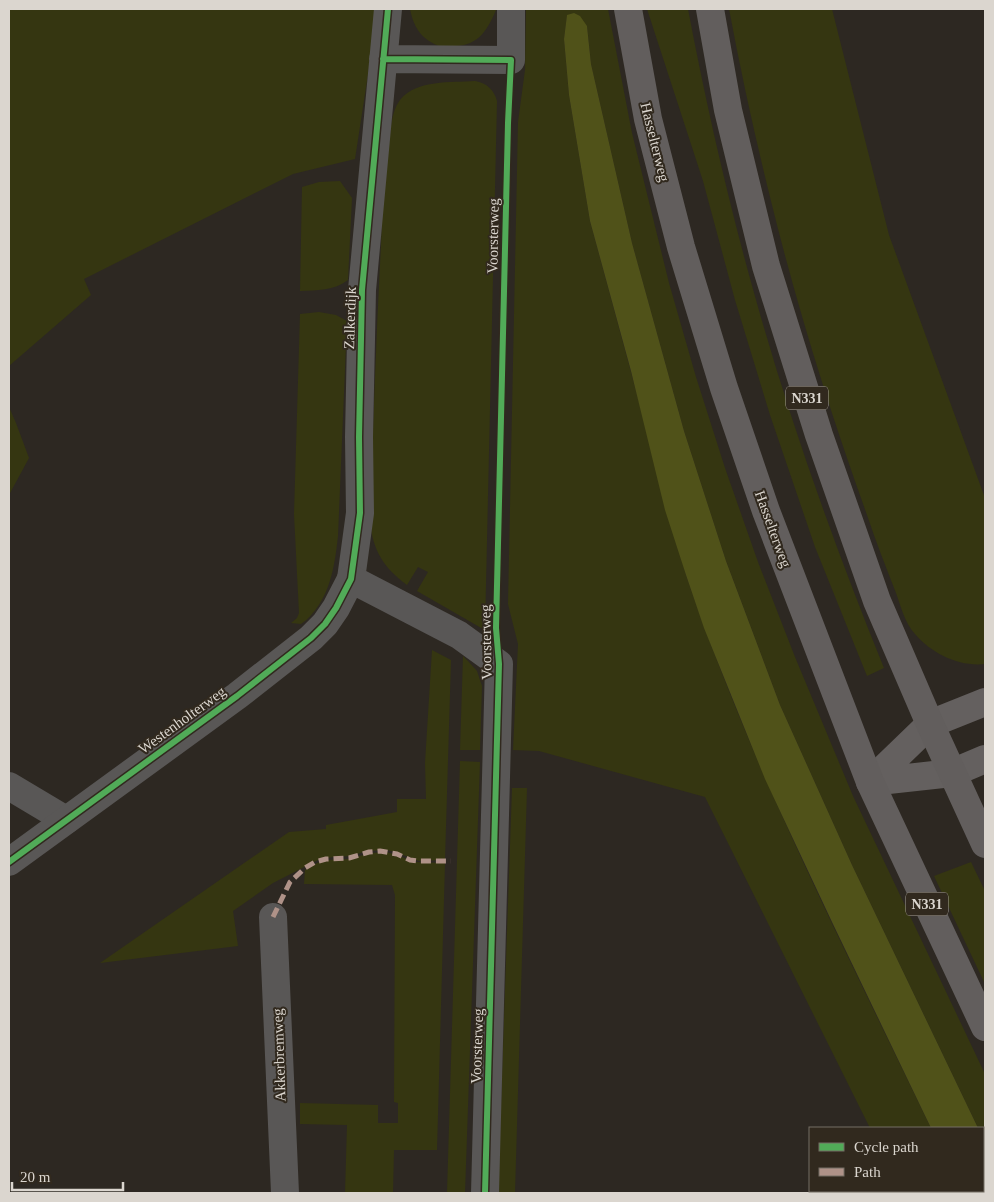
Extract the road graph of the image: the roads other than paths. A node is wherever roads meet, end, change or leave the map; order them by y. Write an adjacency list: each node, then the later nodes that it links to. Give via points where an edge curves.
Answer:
1 (388, 9): 5 (street, Zalkerdijk)
2 (511, 9): 5 (street, via 511,60)
3 (628, 9): 11 (main road, Hasselterweg / N331, via 648,119 681,247 724,388 766,511)
4 (710, 9): 8 (main road, N331, via 728,110 769,276 819,435 877,601)
5 (383, 59): 6 (street, Zalkerdijk, via 362,290 358,437 360,512)
6 (351, 579): 13 (street, Westenholterweg, via 326,624 311,638); 19 (street, Voorsterweg, via 459,635 499,664)
7 (985, 702): 8 (main road)
8 (930, 724): 10 (main road, N331); 11 (main road)
9 (985, 759): 10 (main road)
10 (952, 773): 11 (main road); 14 (main road, N331)
11 (870, 782): 17 (main road, Hasselterweg / N331)
12 (9, 786): 13 (street)
13 (66, 820): 15 (street, Westenholterweg)
14 (985, 844)
15 (9, 862)
16 (274, 917): 18 (street, Akkerbremweg)
17 (985, 1027)
18 (285, 1193)
19 (485, 1193)

